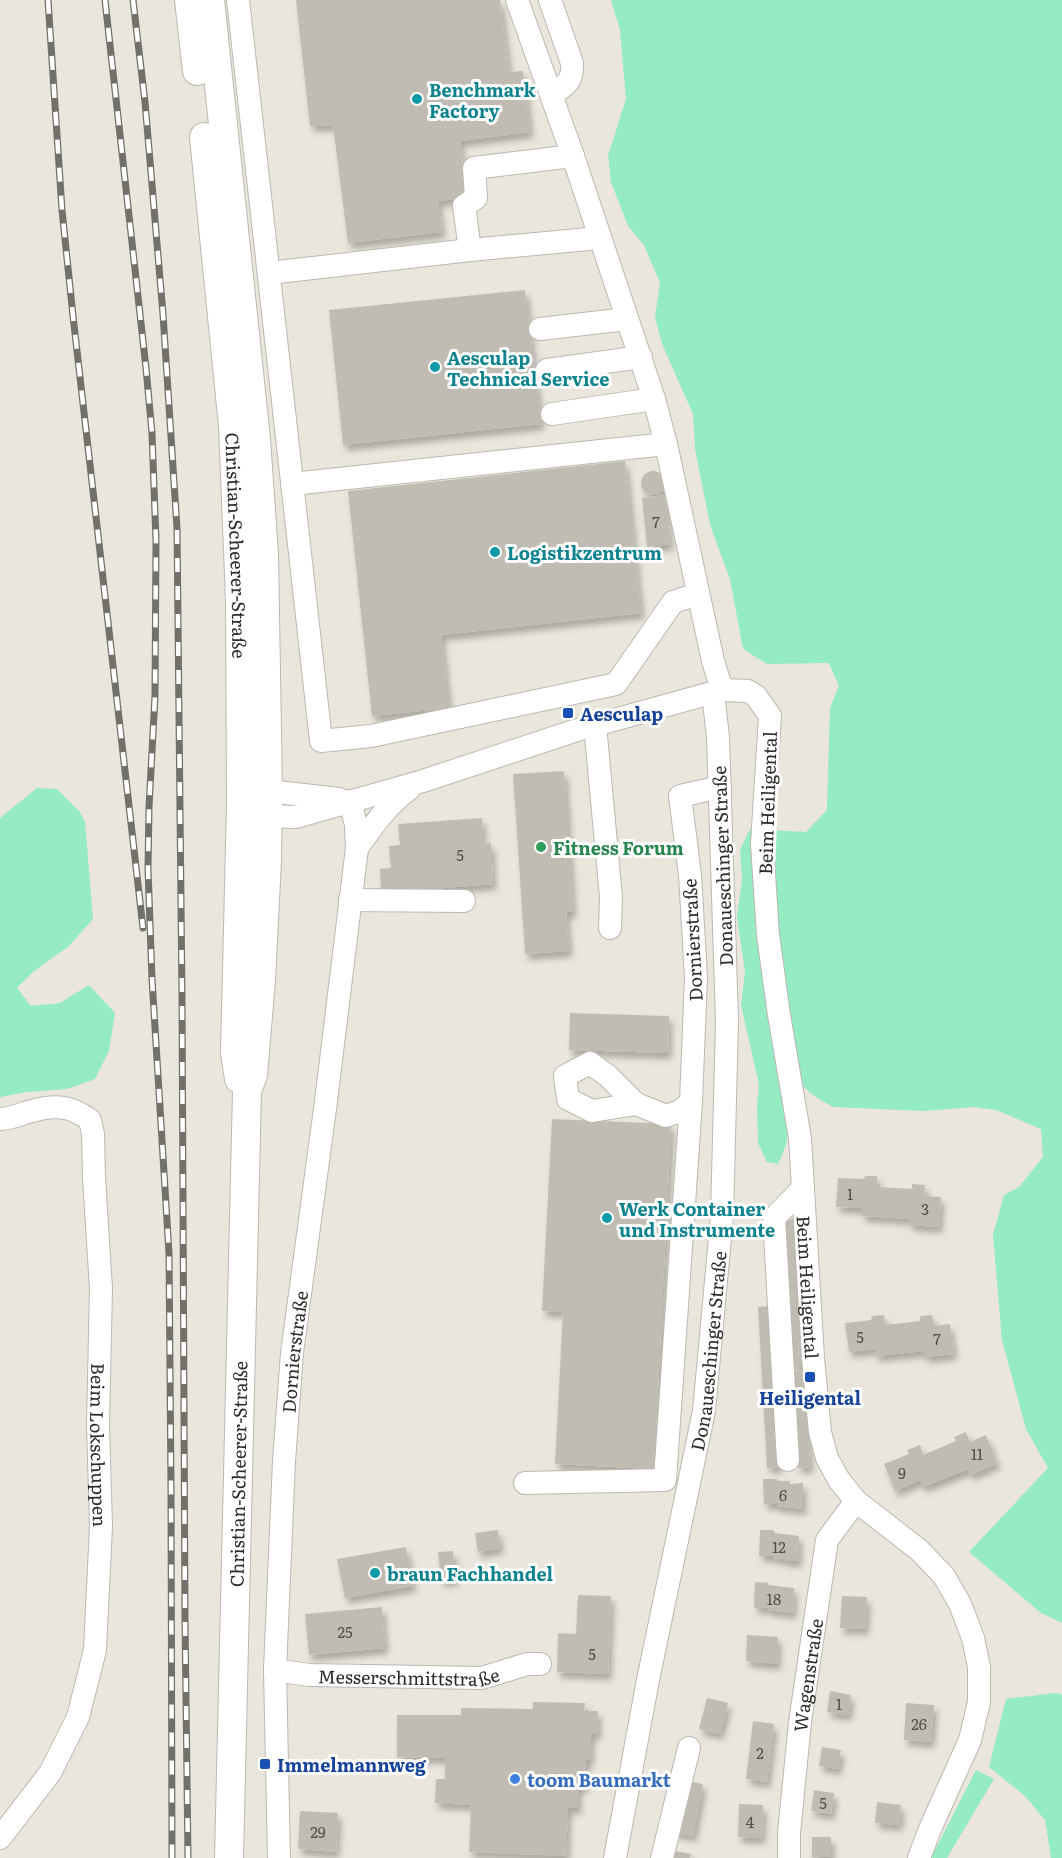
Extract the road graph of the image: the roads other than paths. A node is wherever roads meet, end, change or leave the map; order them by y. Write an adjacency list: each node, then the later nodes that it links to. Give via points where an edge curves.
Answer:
1 (189, 0): 25 (main road, Christian-Scheerer-Straße, via 233,426 240,600)
2 (210, 0): 26 (main road, Christian-Scheerer-Straße, via 256,439 264,554)
3 (238, 0): 10 (street)
4 (517, 0): 6 (street, Donaueschinger Straße)
5 (550, 0): 6 (street, via 572,63 568,82)
6 (552, 95): 7 (street, Donaueschinger Straße)
7 (573, 156): 8 (street, Donaueschinger Straße); 9 (street, via 474,168 476,198 464,206)
8 (600, 238): 9 (street); 11 (street, Donaueschinger Straße)
9 (470, 250): 10 (street)
10 (269, 273): 18 (street)
11 (627, 319): 12 (street); 13 (street, Donaueschinger Straße)
12 (540, 329)
13 (641, 357): 14 (street); 15 (street, Donaueschinger Straße)
14 (547, 370)
15 (654, 399): 16 (street); 17 (street, Donaueschinger Straße)
16 (552, 414)
17 (666, 444): 18 (street); 19 (street, Donaueschinger Straße)
18 (292, 484): 19 (street, via 321,741 371,736 615,684 673,602)
19 (698, 594): 20 (street, Donaueschinger Straße)
20 (717, 691): 21 (street, Dornierstraße); 23 (street, Donaueschinger Straße); 35 (street, Beim Heiligental, via 748,691 770,716 762,844 768,935 800,1138)
21 (595, 725): 22 (street, Dornierstraße); 30 (street, via 611,897)
22 (423, 781): 24 (street, Dornierstraße); 27 (street, Dornierstraße, via 396,799)
23 (720, 787): 32 (street, Dornierstraße, via 680,796 690,875 696,977); 45 (street, Donaueschinger Straße, via 727,1021 722,1216 704,1411)
24 (350, 801): 26 (street, Dornierstraße, via 296,817); 27 (street, Dornierstraße)
25 (241, 804): 26 (street, Dornierstraße); 31 (main road, Christian-Scheerer-Straße, via 235,1053 239,1079)
26 (268, 804): 31 (main road, Christian-Scheerer-Straße, via 261,980 253,1075)
27 (357, 848): 28 (street, Dornierstraße)
28 (350, 900): 29 (street); 40 (street, Dornierstraße, via 292,1353)
29 (464, 900)
30 (610, 928)
31 (247, 1091): 43 (main road, Christian-Scheerer-Straße)
32 (691, 1095): 33 (street, via 680,1111 666,1116); 37 (street, via 665,1479)
33 (636, 1104)
34 (0, 1119): 42 (street, Beim Lokschuppen, via 59,1107 78,1111 90,1120 101,1288 101,1526 95,1650 78,1717 50,1773)
35 (803, 1188): 36 (street, via 774,1218); 38 (street, Beim Heiligental, via 820,1432 827,1458)
36 (788, 1460)
37 (525, 1483)
38 (856, 1501): 47 (street, Wagenstraße, via 827,1540 800,1722); 48 (street, Beim Heiligental, via 919,1550 944,1576 973,1638 979,1668 980,1702 970,1740)
39 (540, 1664): 40 (street, Messerschmittstraße, via 527,1664 482,1678 309,1675)
40 (275, 1670): 44 (street, Dornierstraße)
41 (688, 1748): 46 (street)
42 (0, 1838)
43 (229, 1858)
44 (279, 1858)
45 (615, 1858)
46 (662, 1858)
47 (789, 1858)
48 (919, 1858)

